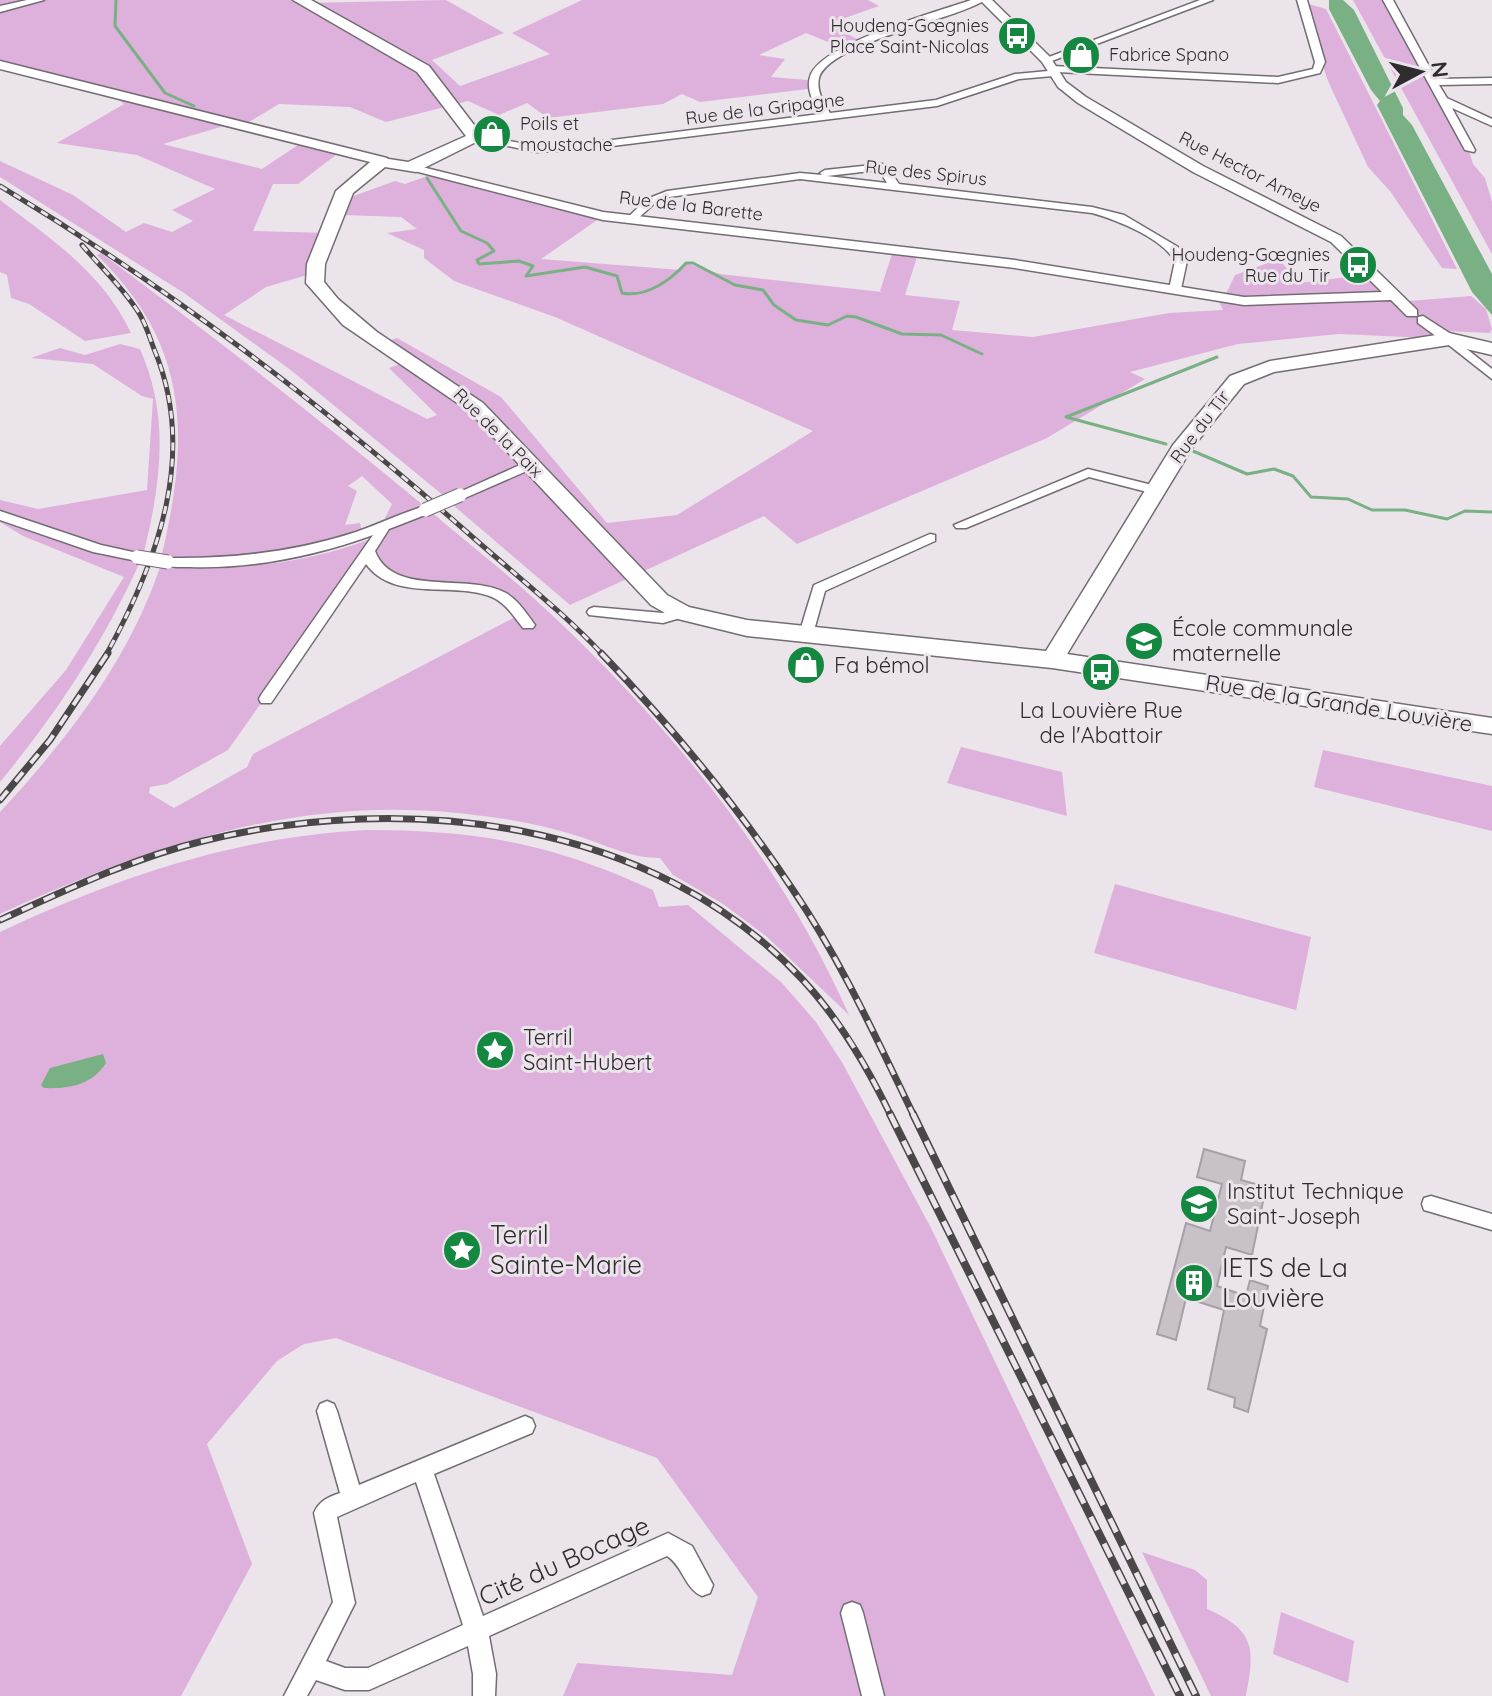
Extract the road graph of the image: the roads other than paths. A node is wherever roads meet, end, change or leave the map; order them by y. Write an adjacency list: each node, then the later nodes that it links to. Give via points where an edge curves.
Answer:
1 (39, 0): 8 (street)
2 (300, 0): 17 (main road, via 423,69)
3 (980, 0): 15 (street, via 846,50 825,63 816,74 814,91)
4 (986, 0): 11 (street, Rue Hector Ameye)
5 (1208, 0): 11 (street)
6 (1302, 0): 11 (street, via 1320,62 1317,71 1299,78)
7 (1388, 0): 13 (street)
8 (4, 9): 9 (street)
9 (0, 24)
10 (0, 65): 19 (street, Rue de la Barette)
11 (1050, 67): 15 (street, Rue de la Gripagne, via 965,97); 25 (street, Rue Hector Ameye, via 1118,124 1336,239)
12 (1492, 81): 13 (street)
13 (1433, 82): 14 (street)
14 (1442, 100): 16 (street); 18 (street)
15 (827, 117): 17 (street, Rue de la Gripagne, via 552,150)
16 (1492, 123)
17 (476, 138): 20 (main road)
18 (1470, 150)
19 (382, 161): 20 (main road, Rue de la Barette); 29 (main road, Rue de la Paix, via 345,191 316,264 315,283 363,335 465,397)
20 (410, 168): 23 (street, Rue de la Barette)
21 (800, 176): 22 (street, Rue des Spirus); 22 (street, via 879,167); 23 (street, Rue des Spirus, via 667,194)
22 (896, 188): 24 (street, Rue des Spirus, via 1120,217 1174,249 1181,261)
23 (630, 220): 24 (street, Rue de la Barette, via 1015,264)
24 (1175, 289): 25 (street, Rue de la Barette, via 1271,302)
25 (1391, 296): 26 (street, Rue Hector Ameye)
26 (1449, 339): 27 (main road); 28 (street, Rue Hector Ameye); 30 (main road, Rue du Tir, via 1246,375 1192,433)
27 (1492, 349)
28 (1492, 375)
29 (531, 464): 33 (street, bridge); 37 (main road, Rue de la Paix, via 640,582)
30 (1155, 490): 32 (street, via 1088,473); 41 (main road, Rue du Tir)
31 (0, 515): 33 (street, bridge, via 98,549 210,564 324,548)
32 (961, 525)
33 (385, 527): 35 (street)
34 (930, 538): 40 (street, via 819,588)
35 (368, 549): 39 (street, via 373,565 392,579 496,593); 42 (street)
36 (594, 612): 37 (street, via 663,618)
37 (682, 613): 38 (main road, Rue de la Paix)
38 (710, 621): 40 (main road, Rue de la Grande Louvière)
39 (528, 625)
40 (806, 634): 41 (main road, Rue de la Grande Louvière)
41 (1052, 660): 43 (main road, Rue de la Grande Louvière)
42 (266, 699)
43 (1492, 726)
44 (1431, 1204): 45 (street)
45 (1492, 1222)
46 (327, 1411): 49 (street)
47 (525, 1426): 48 (street)
48 (422, 1469): 49 (street); 52 (street, Cité du Bocage)
49 (352, 1498): 53 (street, via 325,1513 344,1603)
50 (702, 1585): 52 (street, Cité du Bocage, via 684,1554 668,1544)
51 (852, 1613): 56 (street)
52 (476, 1631): 53 (street, Cité du Bocage, via 369,1679 345,1679); 55 (street, Cité du Bocage, via 485,1666)
53 (311, 1667): 54 (street)
54 (295, 1696)
55 (484, 1696)
56 (873, 1696)

